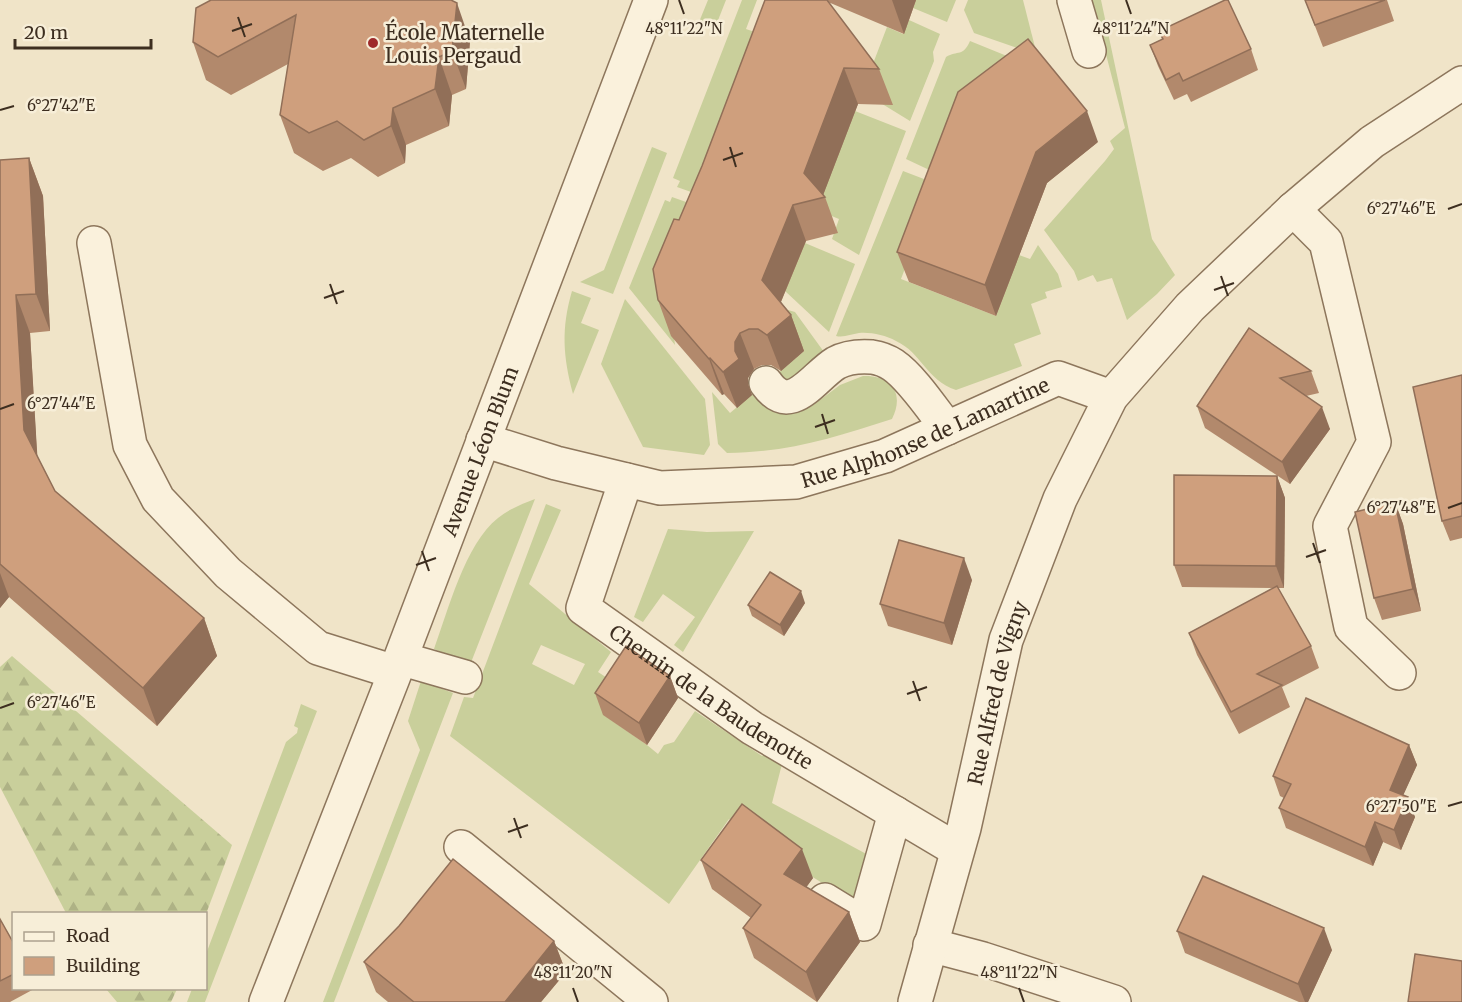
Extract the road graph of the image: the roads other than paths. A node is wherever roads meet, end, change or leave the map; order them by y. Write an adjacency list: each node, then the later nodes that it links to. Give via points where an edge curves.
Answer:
1 (651, 0): 10 (street, Avenue Léon Blum)
2 (1074, 0): 3 (street)
3 (1089, 51)
4 (1462, 83): 5 (street, via 1372,142)
5 (1293, 209): 8 (street, via 1190,307); 13 (street, via 1326,242 1374,442 1330,526 1350,627)
6 (94, 243): 12 (street, via 130,445 158,499 228,573 318,648 385,669)
7 (766, 383): 9 (street, via 780,397 789,397 797,395 836,363 862,356 878,358 893,364 904,375)
8 (1111, 397): 9 (street, Rue Alphonse de Lamartine, via 1058,378); 17 (street, Rue Alfred de Vigny, via 1060,499 1006,640)
9 (947, 428): 11 (street, Rue Alphonse de Lamartine, via 885,456 796,482 660,488)
10 (483, 440): 11 (street, Rue Alphonse de Lamartine); 12 (street, Avenue Léon Blum)
11 (626, 480): 15 (street, Chemin de la Baudenotte, via 583,608 752,728)
12 (398, 666): 14 (street, via 406,660); 20 (street, Avenue Léon Blum)
13 (1399, 673)
14 (465, 677)
15 (895, 813): 17 (street, Chemin de la Baudenotte); 18 (street, via 864,924)
16 (461, 847): 21 (street)
17 (957, 850): 19 (street, Rue Alfred de Vigny)
18 (825, 900)
19 (930, 945): 22 (street, Rue Alfred de Vigny); 23 (street)
20 (266, 1002)
21 (651, 1002)
22 (915, 1002)
23 (1114, 1002)

